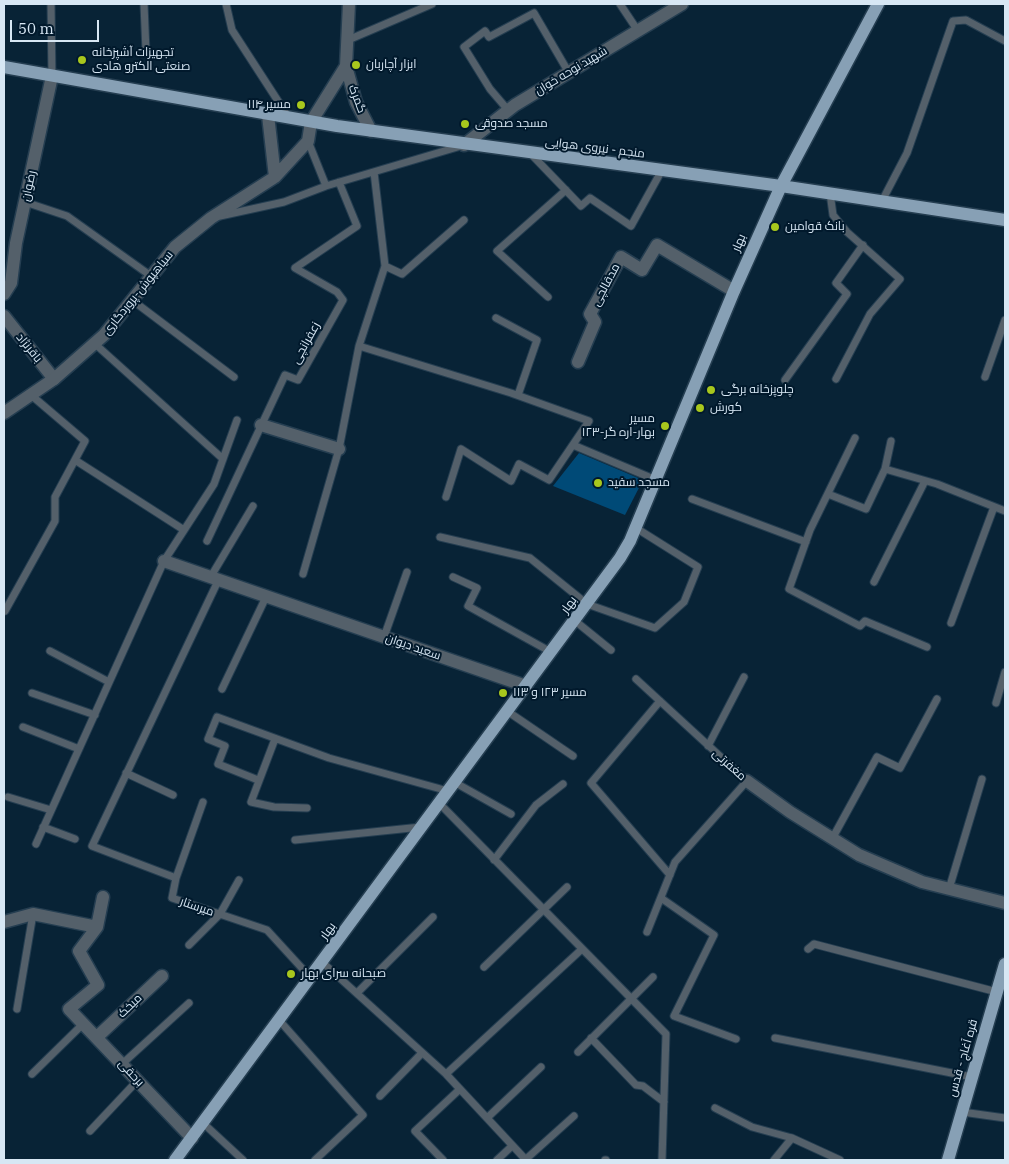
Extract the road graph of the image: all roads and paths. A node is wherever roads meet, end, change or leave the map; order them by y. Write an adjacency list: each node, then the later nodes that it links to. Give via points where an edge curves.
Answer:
1 (51, 4): 16 (lane)
2 (144, 4): 12 (lane)
3 (226, 4): 19 (lane, via 232,30)
4 (350, 4): 10 (street, گمرک)
5 (432, 4): 10 (lane)
6 (620, 4): 9 (lane)
7 (682, 4): 9 (street, شهید نوحه خوان)
8 (878, 4): 30 (main road, بهار)
9 (638, 31): 15 (street, شهید نوحه خوان)
10 (348, 40): 13 (street, گمرک)
11 (1005, 41): 33 (lane, via 966,20 953,21 907,153)
12 (146, 52)
13 (346, 66): 20 (street, گمرک); 21 (street, گمرک, via 356,102)
14 (4, 67): 16 (main road, منجم - نیروی هوایی)
15 (569, 73): 17 (street, شهید نوحه خوان); 17 (lane, via 534,13 489,37 485,31 464,47 490,89)
16 (52, 76): 18 (main road, منجم - نیروی هوایی); 34 (street, رضوان)
17 (508, 110): 23 (street, شهید نوحه خوان)
18 (268, 115): 19 (main road, منجم - نیروی هوایی); 27 (street)
19 (290, 118): 20 (main road, منجم - نیروی هوایی)
20 (311, 122): 21 (main road, منجم - نیروی هوایی); 22 (street)
21 (371, 131): 23 (main road, منجم - نیروی هوایی)
22 (308, 141): 27 (street, سیاهپوش-پروردگاری); 29 (lane)
23 (464, 145): 24 (main road, منجم - نیروی هوایی); 26 (lane)
24 (530, 153): 25 (main road, منجم - نیروی هوایی); 31 (lane)
25 (662, 170): 30 (main road, منجم - نیروی هوایی); 31 (lane, via 631,226 590,198 581,206)
26 (374, 172): 28 (lane); 39 (lane)
27 (275, 177): 35 (street, سیاهپوش-پروردگاری)
28 (339, 182): 29 (lane); 60 (lane, زعفرانچی, via 357,226 295,268 337,292 343,300 298,380 284,375)
29 (326, 186): 35 (lane, via 284,202)
30 (781, 186): 32 (main road, منجم - نیروی هوایی); 41 (main road, بهار)
31 (566, 190): 43 (lane, via 496,251)
32 (830, 193): 33 (main road, منجم - نیروی هوایی); 38 (lane, via 833,216)
33 (882, 201): 37 (main road, منجم - نیروی هوایی)
34 (25, 202): 40 (lane, via 67,216); 42 (street, رضوان, via 11,283)
35 (211, 218): 40 (street, سیاهپوش-پروردگاری, via 175,247)
36 (464, 220): 39 (lane, via 402,274)
37 (1005, 220)
38 (862, 245): 53 (lane, via 900,279 870,314); 55 (lane, via 836,283 847,294)
39 (385, 266): 49 (lane)
40 (152, 276): 44 (street, سیاهپوش-پروردگاری)
41 (734, 291): 50 (street, مدقالچی, via 657,244 642,270 621,256 590,314 594,322); 68 (main road, بهار)
42 (4, 294)
43 (548, 297)
44 (132, 300): 48 (street, سیاهپوش-پروردگاری); 51 (lane)
45 (4, 316): 54 (street, باقرنژاد)
46 (496, 318): 57 (lane, via 536,340)
47 (1005, 320): 52 (lane)
48 (94, 343): 54 (street, سیاهپوش-پروردگاری); 65 (lane)
49 (359, 346): 57 (lane); 64 (lane)
50 (578, 362)
51 (234, 377)
52 (985, 377)
53 (836, 379)
54 (54, 380): 56 (street, سیاهپوش-پروردگاری)
55 (784, 380)
56 (31, 395): 58 (street, سیاهپوش-پروردگاری); 66 (lane, via 85,441)
57 (518, 395): 63 (lane, via 589,421)
58 (4, 413)
59 (237, 420): 65 (lane)
60 (261, 425): 64 (street); 79 (lane, زعفرانچی)
61 (855, 438): 70 (lane)
62 (891, 441): 67 (lane)
63 (573, 445): 68 (lane); 71 (lane, via 548,480 519,464 511,481 461,448)
64 (339, 449): 83 (lane)
65 (223, 459): 77 (lane, via 214,484)
66 (75, 460): 77 (lane); 89 (lane, via 55,497 55,521)
67 (885, 469): 69 (lane); 70 (lane, via 866,510)
68 (656, 480): 76 (main road, بهار)
69 (925, 481): 74 (lane); 86 (lane)
70 (828, 494): 80 (lane)
71 (446, 496)
72 (692, 499): 80 (lane)
73 (253, 506): 85 (lane)
74 (994, 507): 75 (lane); 91 (lane)
75 (1005, 511)
76 (636, 528): 88 (main road, بهار, via 620,558); 88 (lane, via 698,567 684,602 655,628)
77 (184, 530): 81 (lane)
78 (440, 538): 88 (lane, via 530,558)
79 (207, 541)
80 (806, 542): 93 (lane, via 789,589 860,626 865,621)
81 (164, 561): 85 (street, سعید دیوان); 100 (lane)
82 (407, 572): 92 (lane)
83 (303, 574)
84 (453, 577): 96 (lane, via 477,588 468,606)
85 (214, 579): 87 (street, سعید دیوان); 114 (lane)
86 (874, 582)
87 (266, 598): 92 (street, سعید دیوان); 102 (lane)
88 (587, 604): 90 (main road, بهار)
89 (5, 611)
90 (574, 620): 94 (lane); 96 (main road, بهار)
91 (951, 623)
92 (384, 637): 101 (street, سعید دیوان)
93 (928, 647)
94 (611, 650)
95 (50, 651): 100 (lane)
96 (551, 652): 101 (main road, بهار)
97 (1005, 672): 106 (lane)
98 (744, 677): 111 (lane)
99 (636, 679): 105 (lane, مغفرتی)
100 (109, 682): 108 (lane)
101 (526, 686): 107 (main road, بهار)
102 (222, 689)
103 (32, 693): 108 (lane)
104 (937, 699): 129 (lane, via 900,768 877,758)
105 (660, 701): 111 (lane, مغفرتی); 134 (lane, via 591,783)
106 (996, 703)
107 (507, 711): 113 (lane); 119 (main road, بهار)
108 (94, 714): 112 (lane)
109 (23, 727): 112 (lane)
110 (275, 739): 116 (lane); 116 (lane, via 217,717 208,739 225,746 218,764); 119 (lane, via 329,758)
111 (708, 746): 117 (lane, مغفرتی)
112 (79, 749): 125 (lane)
113 (573, 756)
114 (126, 774): 120 (lane); 135 (lane, میرستار, via 92,846)
115 (982, 779): 138 (lane)
116 (258, 780): 124 (lane, via 250,802)
117 (746, 781): 129 (street, مغفرتی); 134 (lane, via 675,862)
118 (563, 784): 133 (lane, via 536,805)
119 (451, 787): 123 (main road, بهار); 126 (lane)
120 (174, 796)
121 (8, 798): 125 (lane)
122 (203, 802): 135 (lane)
123 (439, 803): 128 (main road, بهار); 133 (lane)
124 (307, 808)
125 (51, 810): 127 (lane)
126 (511, 814)
127 (43, 827): 130 (lane); 132 (lane)
128 (422, 827): 131 (lane); 152 (main road, بهار)
129 (832, 838): 138 (street, مغفرتی, via 859,855 922,882)
130 (75, 839)
131 (296, 840)
132 (36, 844)
133 (494, 860): 142 (lane)
134 (670, 875): 140 (lane)
135 (176, 878): 144 (lane, میرستار, via 172,898)
136 (238, 880): 144 (lane)
137 (567, 887): 142 (lane)
138 (949, 889): 141 (street, مغفرتی)
139 (102, 897): 147 (street)
140 (661, 898): 148 (lane); 168 (lane, via 714,935 674,1016)
141 (1005, 903)
142 (543, 909): 150 (lane); 154 (lane)
143 (33, 914): 146 (street); 147 (street); 162 (lane)
144 (220, 914): 149 (lane); 157 (lane, میرستار, via 266,930)
145 (433, 917): 159 (lane)
146 (4, 922)
147 (97, 927): 164 (street, برحقی, via 79,952 98,985 70,1009)
148 (647, 932)
149 (189, 945)
150 (582, 949): 160 (lane); 174 (lane)
151 (808, 949): 158 (lane, via 814,944)
152 (322, 962): 157 (main road, بهار); 159 (lane)
153 (1005, 964): 158 (main road, قره آغاج - قدس)
154 (484, 967)
155 (162, 976): 165 (street, میخک)
156 (653, 976): 160 (lane)
157 (310, 977): 163 (main road, بهار)
158 (997, 992): 175 (main road, قره آغاج - قدس)
159 (357, 993): 169 (lane)
160 (630, 997): 166 (lane); 179 (lane, via 666,1034)
161 (189, 1004): 171 (lane)
162 (17, 1009)
163 (278, 1020): 185 (main road, بهار); 190 (lane, via 363,1115)
164 (84, 1023): 165 (street, برحقی); 173 (lane)
165 (97, 1037): 171 (street, برحقی)
166 (591, 1038): 170 (lane); 179 (lane, via 636,1085 643,1086)
167 (775, 1038): 175 (lane)
168 (736, 1039)
169 (422, 1052): 174 (lane); 178 (lane)
170 (578, 1052)
171 (122, 1064): 176 (street, برحقی)
172 (541, 1067): 183 (lane)
173 (32, 1074)
174 (446, 1074): 177 (lane)
175 (972, 1077): 181 (main road, قره آغاج - قدس)
176 (138, 1080): 186 (lane); 187 (street, برحقی)
177 (460, 1089): 183 (lane); 193 (lane, via 415,1131)
178 (380, 1096)
179 (664, 1102): 196 (lane)
180 (715, 1108): 188 (lane, via 752,1127)
181 (962, 1112): 184 (lane); 199 (main road, قره آغاج - قدس)
182 (574, 1116): 195 (lane)
183 (487, 1118): 189 (lane)
184 (1005, 1118)
185 (203, 1123): 187 (main road, بهار); 192 (lane)
186 (90, 1131)
187 (192, 1138): 191 (main road, بهار)
188 (792, 1138): 197 (lane); 198 (lane)
189 (512, 1146): 194 (lane); 195 (lane)
190 (318, 1159)
191 (175, 1160)
192 (243, 1160)
193 (443, 1160)
194 (497, 1160)
195 (526, 1160)
196 (662, 1160)
197 (774, 1160)
198 (840, 1160)
199 (948, 1160)

